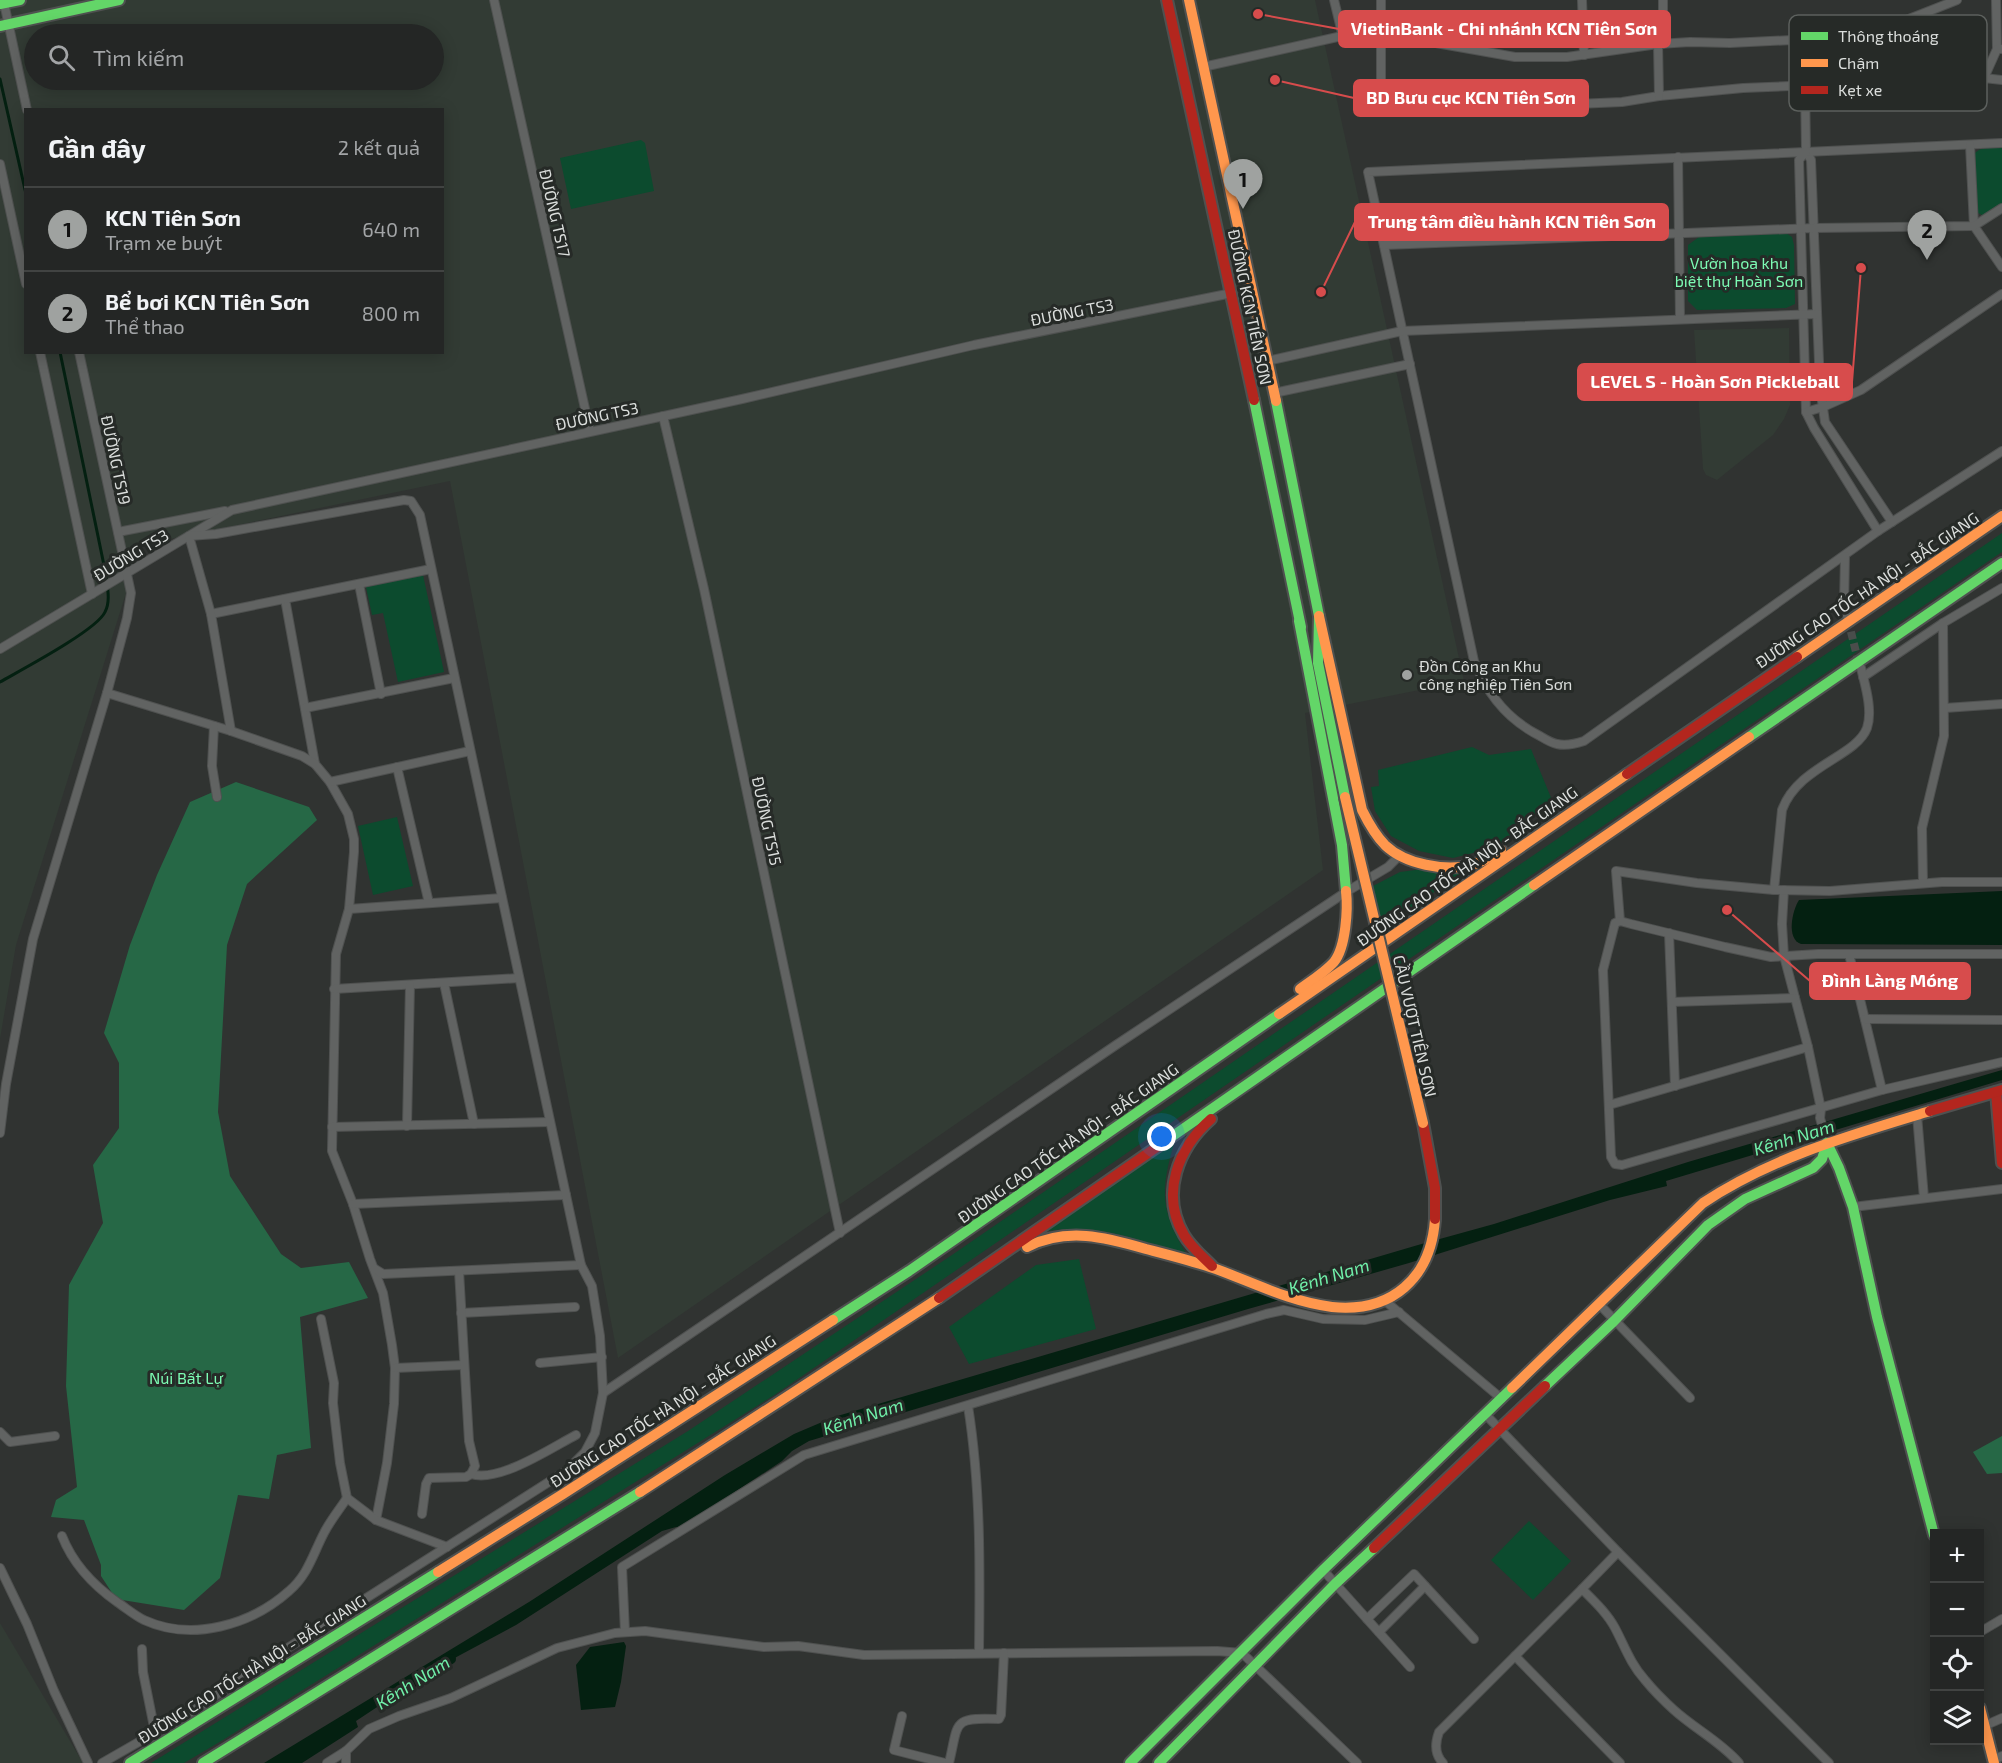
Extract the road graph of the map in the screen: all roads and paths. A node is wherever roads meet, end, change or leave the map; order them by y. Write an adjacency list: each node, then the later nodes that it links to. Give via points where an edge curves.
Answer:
1 (20, 0): 12 (main road)
2 (119, 0): 14 (main road)
3 (494, 0): 57 (street, ĐƯỜNG TS17)
4 (1167, 0): 43 (main road, ĐƯỜNG KCN TIÊN SƠN)
5 (1189, 0): 21 (main road, ĐƯỜNG KCN TIÊN SƠN)
6 (1334, 0): 16 (street)
7 (1381, 0): 15 (street)
8 (1582, 0): 20 (street)
9 (1663, 0): 18 (street)
10 (1957, 0): 13 (street)
11 (1996, 0): 19 (street)
12 (2, 4): 14 (street)
13 (1920, 15)
14 (4, 25): 27 (street)
15 (1382, 27): 16 (street); 20 (street, via 1419,40 1515,57); 26 (street, via 1382,96 1414,105 1554,105)
16 (1342, 37): 21 (street)
17 (1789, 40): 18 (street)
18 (1661, 44): 20 (street); 26 (street)
19 (1999, 49): 22 (street)
20 (1584, 55)
21 (1203, 67): 42 (main road, ĐƯỜNG KCN TIÊN SƠN)
22 (1987, 72)
23 (1987, 78): 24 (street)
24 (2002, 80)
25 (1789, 87): 26 (street)
26 (1659, 96)
27 (26, 108)
28 (1805, 111): 31 (street)
29 (2002, 143): 30 (street)
30 (1970, 145): 31 (street); 35 (street)
31 (1806, 151): 32 (street); 36 (street, via 1811,160); 37 (street, via 1799,160)
32 (1678, 157): 38 (street); 39 (street, via 1368,172)
33 (0, 164): 41 (street)
34 (2002, 208): 35 (street)
35 (1974, 226): 36 (street); 40 (street)
36 (1814, 228): 37 (street); 46 (street)
37 (1801, 229): 38 (street); 45 (street)
38 (1679, 233): 39 (street); 47 (street)
39 (1384, 245): 48 (street)
40 (2002, 267)
41 (24, 275)
42 (1251, 289): 43 (main road); 51 (main road, ĐƯỜNG KCN TIÊN SƠN)
43 (1232, 293): 56 (street, ĐƯỜNG TS3, via 974,345); 76 (main road, ĐƯỜNG KCN TIÊN SƠN)
44 (2002, 294): 54 (street, via 1860,390)
45 (1804, 314): 46 (street); 47 (street); 55 (street)
46 (1817, 314): 54 (street)
47 (1680, 319): 48 (street)
48 (1402, 331): 51 (street); 52 (street)
49 (40, 354): 71 (street)
50 (79, 354): 63 (street, ĐƯỜNG TS19)
51 (1267, 361): 53 (main road, ĐƯỜNG KCN TIÊN SƠN)
52 (1410, 364): 53 (street); 65 (street, via 1474,661 1482,681 1509,715 1555,744 1584,741)
53 (1274, 393): 74 (main road, ĐƯỜNG KCN TIÊN SƠN)
54 (1823, 407): 55 (street); 61 (street, via 1825,422)
55 (1806, 412): 62 (street)
56 (663, 416): 57 (street, ĐƯỜNG TS3); 137 (street, ĐƯỜNG TS15, via 704,589)
57 (590, 431): 59 (street, ĐƯỜNG TS3)
58 (2002, 450): 61 (street)
59 (232, 510): 63 (street); 64 (street, ĐƯỜNG TS3)
60 (2002, 516): 84 (main road, ĐƯỜNG CAO TỐC HÀ NỘI - BẮC GIANG)
61 (1892, 522): 62 (street)
62 (1878, 531): 65 (street)
63 (118, 532): 68 (street, ĐƯỜNG TS19)
64 (189, 536): 67 (street, via 404,500 411,501 420,515); 68 (street, ĐƯỜNG TS3); 73 (street)
65 (1845, 556): 75 (street, via 1844,606)
66 (2002, 563): 108 (main road)
67 (430, 569): 69 (street); 80 (street)
68 (126, 573): 71 (street, ĐƯỜNG TS3); 81 (street, ĐƯỜNG TS19, via 131,592 127,618)
69 (359, 584): 72 (street); 82 (street)
70 (2002, 588): 77 (street)
71 (92, 594): 78 (street, ĐƯỜNG TS3)
72 (285, 599): 73 (street); 85 (street)
73 (211, 614): 88 (street)
74 (1319, 616): 79 (main road); 94 (main road, via 1362,810 1370,828)
75 (1848, 619)
76 (1299, 621): 79 (main road); 99 (main road, via 1342,845)
77 (1943, 622): 86 (street); 97 (street, via 1862,673 1868,708 1866,730 1805,778 1785,802)
78 (0, 649)
79 (1318, 663): 143 (main road, CẦU VƯỢT TIÊN SƠN, bridge, via 1435,1189 1435,1229 1424,1263 1407,1286)
80 (454, 678): 82 (street); 89 (street)
81 (106, 693): 87 (street); 129 (street, ĐƯỜNG TS19, via 33,939)
82 (381, 694): 85 (street)
83 (2002, 704): 86 (street)
84 (1724, 706): 94 (main road, via 1668,735 1490,857 1456,866); 142 (main road, ĐƯỜNG CAO TỐC HÀ NỘI - BẮC GIANG)
85 (305, 708): 90 (street)
86 (1945, 708): 96 (street, via 1944,736 1922,828)
87 (214, 726): 88 (street); 93 (street, via 212,766)
88 (231, 731): 90 (street)
89 (470, 751): 91 (street); 100 (street)
90 (315, 764): 92 (street)
91 (397, 767): 92 (street); 101 (street)
92 (330, 782): 102 (street, via 348,814 354,839)
93 (217, 797)
94 (1400, 855): 99 (street, via 1388,867)
95 (2002, 882): 96 (street)
96 (1923, 883): 98 (street, via 1830,891)
97 (1774, 890): 98 (street); 103 (street, via 1616,871)
98 (1784, 890): 107 (street)
99 (1346, 892): 137 (street); 142 (main road, via 1346,928 1335,961 975,1216)
100 (502, 898): 101 (street); 109 (street)
101 (429, 903): 102 (street)
102 (349, 909): 112 (street, via 336,954)
103 (1620, 921): 104 (street); 122 (street, via 1615,923 1603,970)
104 (1669, 933): 107 (street, via 1771,957); 114 (street)
105 (1849, 954): 106 (street); 107 (street); 115 (street)
106 (2002, 954)
107 (1784, 956): 113 (street)
108 (1415, 967): 139 (main road, via 1341,1028 1202,1125 1186,1143 1176,1171 1173,1199 1177,1220); 159 (main road, via 932,1303)
109 (519, 978): 110 (street); 125 (street)
110 (444, 983): 111 (street); 126 (street)
111 (410, 985): 112 (street); 127 (street)
112 (334, 989): 128 (street)
113 (1795, 998): 114 (street); 117 (street)
114 (1672, 1002): 119 (street)
115 (1865, 1019): 116 (street); 120 (street)
116 (2002, 1020)
117 (1808, 1047): 119 (street); 123 (street)
118 (2002, 1062): 120 (street)
119 (1675, 1086): 122 (street)
120 (1882, 1090): 123 (street)
121 (1999, 1091): 124 (main road); 131 (main road)
122 (1609, 1105): 123 (street, via 1611,1157 1615,1164 1622,1165)
123 (1820, 1113): 130 (street)
124 (1917, 1116): 130 (main road); 134 (street)
125 (550, 1122): 126 (street); 133 (street)
126 (474, 1124): 127 (street)
127 (407, 1126): 128 (street)
128 (332, 1127): 135 (street, via 332,1151)
129 (0, 1133)
130 (1827, 1143): 136 (main road); 144 (main road, via 1756,1172 1703,1203); 149 (main road, via 1822,1159 1813,1168 1745,1199 1708,1225)
131 (2002, 1163)
132 (2002, 1189): 134 (street)
133 (566, 1195): 135 (street); 138 (street)
134 (1923, 1198): 136 (street)
135 (353, 1204): 140 (street)
136 (1853, 1207): 168 (main road)
137 (840, 1233): 154 (street)
138 (581, 1265): 141 (street); 150 (street, via 592,1286)
139 (1213, 1268): 143 (main road, CẦU VƯỢT TIÊN SƠN, via 1281,1294 1345,1309); 159 (main road, CẦU VƯỢT TIÊN SƠN, via 1106,1238 1062,1235 1040,1239 864,1358)
140 (375, 1269): 141 (street, via 383,1274); 153 (street, via 383,1293)
141 (459, 1271): 147 (street)
142 (909, 1271): 198 (main road, ĐƯỜNG CAO TỐC HÀ NỘI - BẮC GIANG, via 562,1494)
143 (1384, 1300): 146 (street)
144 (1599, 1305): 149 (street); 156 (main road)
145 (575, 1307): 147 (street)
146 (1399, 1312): 156 (street); 157 (street, via 1365,1320 1323,1319 1284,1310)
147 (461, 1313): 152 (street)
148 (321, 1320): 165 (street, via 334,1383 333,1403)
149 (1614, 1321): 155 (street); 160 (main road)
150 (602, 1357): 151 (street); 154 (street)
151 (540, 1363)
152 (464, 1365): 153 (street); 164 (street, via 469,1441 475,1466)
153 (395, 1368): 167 (street, via 387,1463)
154 (603, 1393): 170 (street, via 596,1433 585,1452 566,1471)
155 (1690, 1398)
156 (1502, 1399): 158 (main road)
157 (968, 1406): 180 (street, via 804,1455 622,1567); 184 (street, via 979,1504)
158 (1486, 1415): 160 (street); 173 (main road)
159 (751, 1420): 199 (main road)
160 (1500, 1429): 171 (street); 174 (main road)
161 (0, 1432): 163 (street, via 10,1443)
162 (576, 1435): 164 (street, via 517,1467 489,1475)
163 (55, 1436)
164 (471, 1474): 166 (street, via 429,1478)
165 (347, 1498): 167 (street); 169 (street, via 325,1531 307,1572 290,1591 232,1624 201,1630 170,1629 143,1620 98,1588 78,1566)
166 (422, 1514)
167 (376, 1520): 170 (street)
168 (1933, 1529)
169 (62, 1536)
170 (447, 1547): 193 (street)
171 (1618, 1552): 176 (street); 209 (street)
172 (0, 1568): 196 (street)
173 (1323, 1570): 174 (street); 186 (main road)
174 (1335, 1584): 177 (street); 188 (main road)
175 (1425, 1586): 177 (street, via 1414,1574); 181 (street); 182 (street)
176 (1582, 1589): 187 (street); 208 (street, via 1615,1627 1624,1649 1657,1694)
177 (1367, 1619): 181 (street)
178 (2002, 1619): 179 (street)
179 (1984, 1630)
180 (625, 1632): 184 (street, via 864,1655); 194 (street, via 557,1648 451,1698 369,1729)
181 (1379, 1632): 189 (street)
182 (1474, 1639)
183 (142, 1649): 193 (street)
184 (979, 1653): 185 (street)
185 (1004, 1653): 186 (street); 202 (street, via 1002,1715 999,1719 962,1721 956,1728)
186 (1242, 1653): 188 (street); 203 (main road)
187 (1515, 1656): 206 (street, via 1439,1732 1435,1744); 207 (street)
188 (1256, 1666): 204 (main road); 205 (street)
189 (1410, 1667)
190 (902, 1716): 202 (street, via 894,1750)
191 (2002, 1719): 192 (street)
192 (1984, 1726): 195 (main road)
193 (155, 1732): 197 (street)
194 (346, 1751): 200 (street); 201 (street)
195 (1996, 1760)
196 (88, 1763)
197 (102, 1763)
198 (130, 1763)
199 (203, 1763)
200 (327, 1763)
201 (346, 1763)
202 (947, 1763)
203 (1130, 1763)
204 (1159, 1763)
205 (1357, 1763)
206 (1443, 1763)
207 (1620, 1763)
208 (1739, 1763)
209 (1829, 1763)

